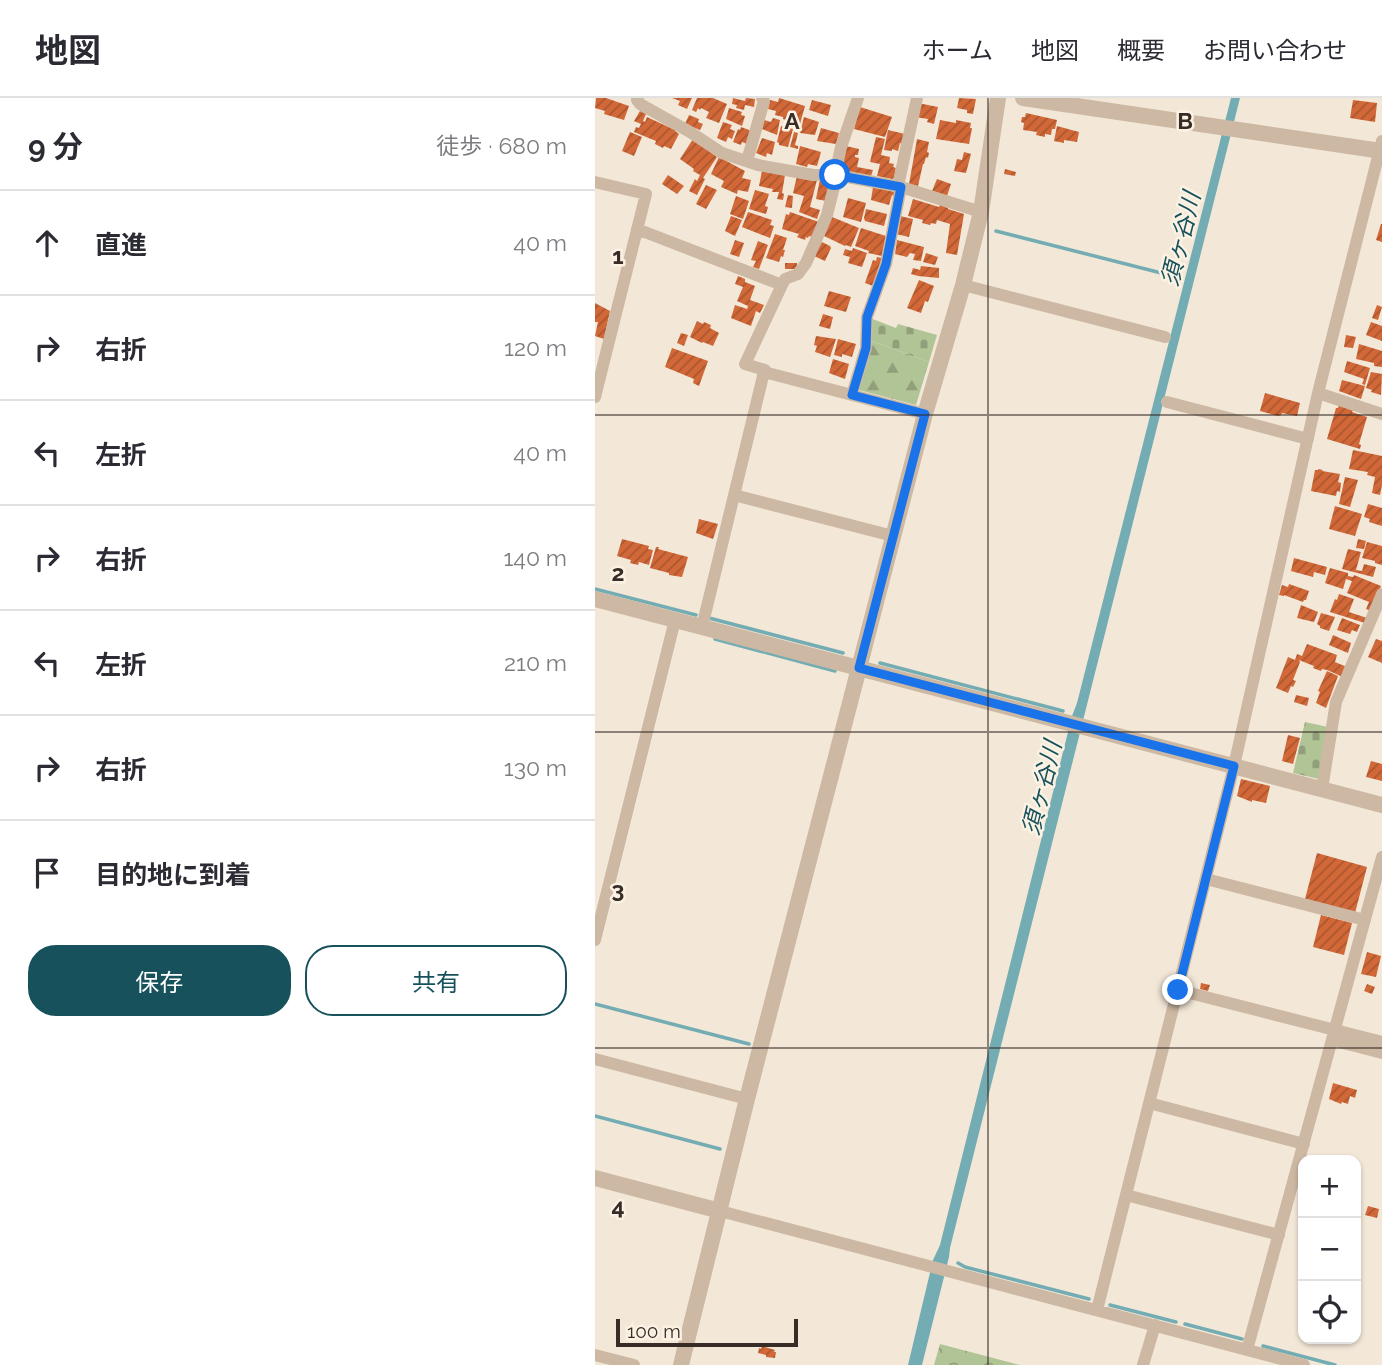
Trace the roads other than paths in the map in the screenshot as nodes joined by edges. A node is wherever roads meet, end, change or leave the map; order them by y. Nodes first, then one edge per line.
1 (638, 98) edge
2 (762, 98) edge
3 (858, 98) edge
4 (917, 98) edge
5 (998, 98) edge
6 (1023, 98) edge
7 (1382, 147) edge
8 (747, 161) junction
9 (836, 175) junction
10 (595, 182) edge
11 (900, 186) junction
12 (981, 212) junction
13 (637, 229) junction
14 (782, 285) junction
15 (963, 285) junction
16 (1165, 337) dead end
17 (764, 372) junction
18 (1318, 393) junction
19 (852, 395) junction
20 (595, 397) edge
21 (1167, 402) dead end
22 (925, 414) junction
23 (1382, 414) edge
24 (1308, 439) junction
25 (734, 495) junction
26 (893, 536) junction
27 (1382, 594) edge
28 (595, 599) edge
29 (675, 620) junction
30 (702, 626) junction
31 (859, 668) junction
32 (1234, 766) junction
33 (1322, 789) junction
34 (1382, 805) edge
35 (1382, 857) edge
36 (1206, 878) junction
37 (1376, 901) edge
38 (1365, 920) junction
39 (595, 940) edge
40 (1178, 990) junction
41 (1333, 1034) junction
42 (1382, 1042) edge
43 (1382, 1053) edge
44 (595, 1059) edge
45 (747, 1098) junction
46 (1149, 1103) junction
47 (1304, 1144) junction
48 (595, 1178) edge
49 (1126, 1195) junction
50 (720, 1211) junction
51 (1279, 1235) junction
52 (1097, 1310) junction
53 (1155, 1325) junction
54 (1247, 1350) junction
55 (595, 1355) edge
56 (634, 1365) edge
57 (681, 1365) edge
58 (1143, 1365) edge
59 (1304, 1365) edge

1 - 8 street
2 - 8 street
3 - 9 street
4 - 11 street
5 - 12 street
6 - 7 street
7 - 18 street
8 - 9 street
9 - 11 street
9 - 14 street
10 - 13 street
11 - 12 street
11 - 19 street
12 - 15 street
13 - 14 street
13 - 20 street
14 - 17 street
15 - 16 street
15 - 22 street
17 - 19 street
17 - 25 street
18 - 23 street
18 - 24 street
19 - 22 street
21 - 24 street
22 - 26 street
24 - 32 street
25 - 26 street
25 - 30 street
26 - 31 street
27 - 33 street
28 - 29 street
29 - 30 street
29 - 39 street
30 - 31 street
31 - 32 street
31 - 45 street
32 - 33 street
32 - 36 street
33 - 34 street
35 - 37 street
36 - 38 street
36 - 40 street
37 - 38 street
38 - 41 street
40 - 41 street
40 - 46 street
41 - 42 street
41 - 43 street
41 - 47 street
44 - 45 street
45 - 50 street
46 - 47 street
46 - 49 street
47 - 51 street
48 - 50 street
49 - 51 street
49 - 52 street
50 - 52 street
50 - 57 street
51 - 54 street
52 - 53 street
53 - 54 street
53 - 58 street
54 - 59 street
55 - 56 street

